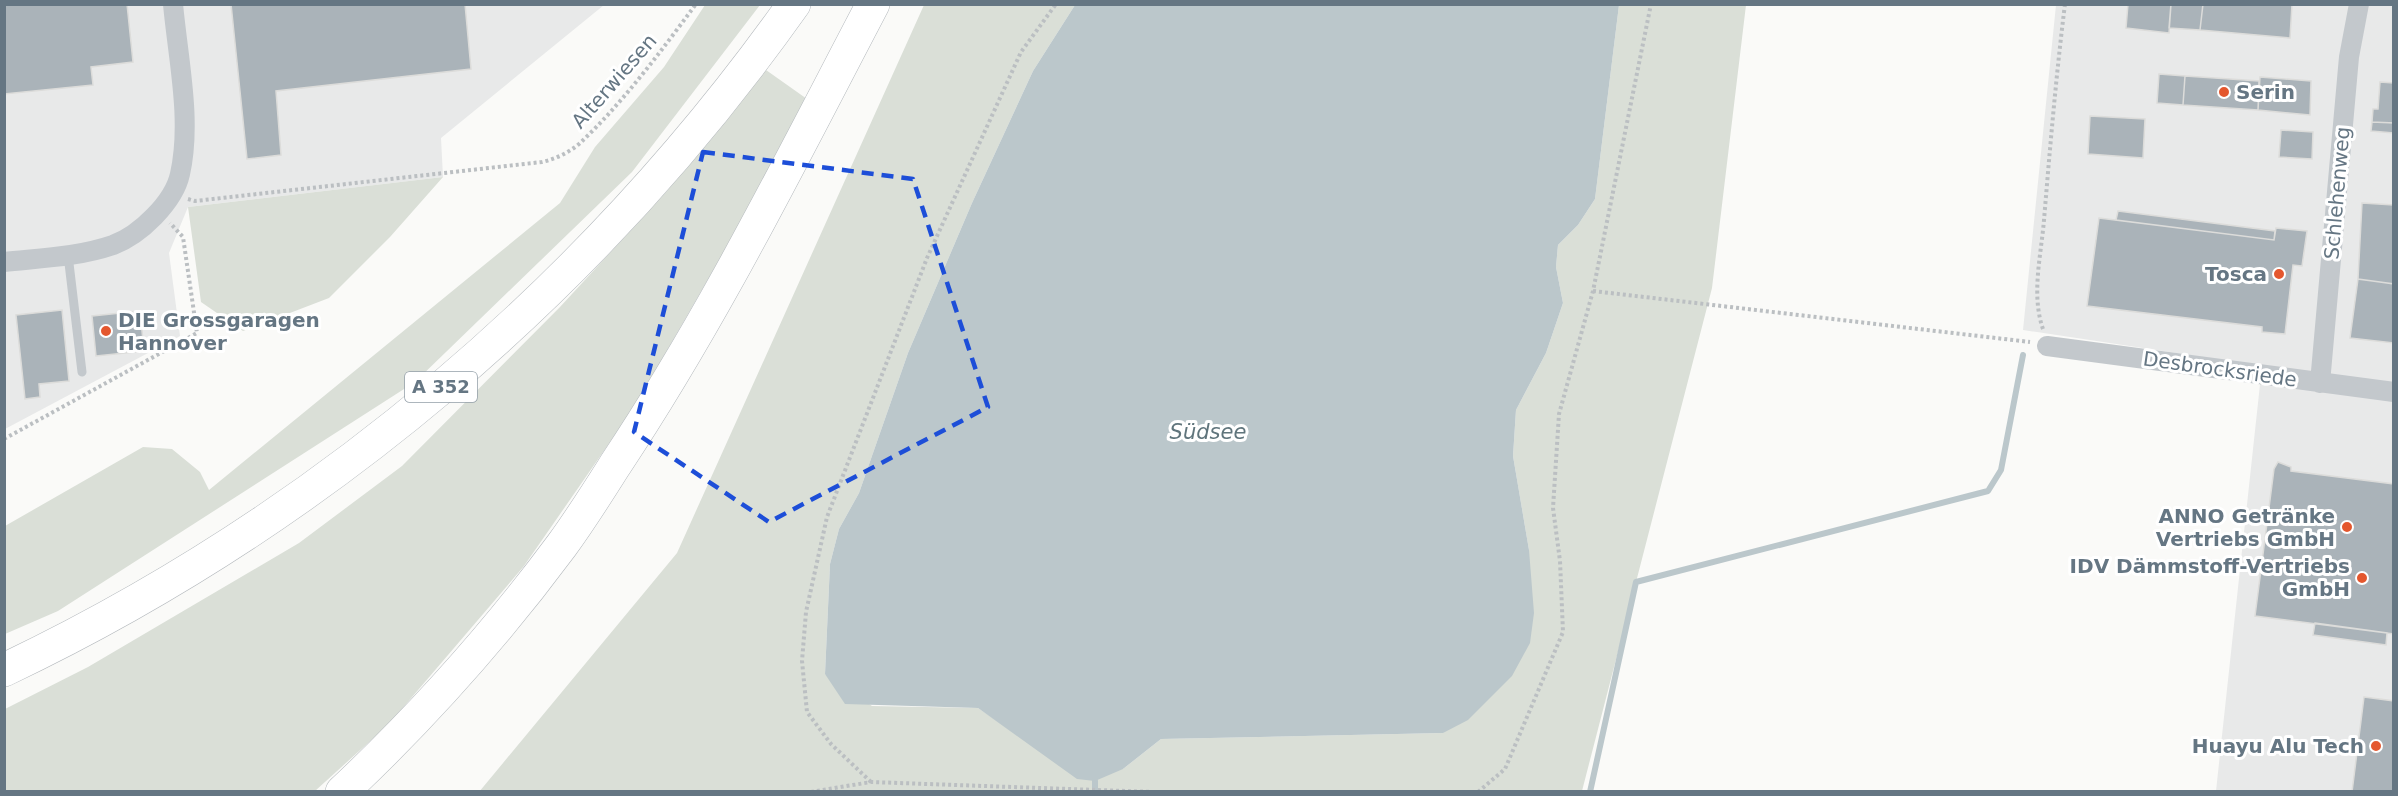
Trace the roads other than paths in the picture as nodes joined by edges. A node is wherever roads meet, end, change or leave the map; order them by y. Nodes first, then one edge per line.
1 (173, 4) edge
2 (794, 4) edge
3 (873, 4) edge
4 (2359, 4) edge
5 (68, 255) junction
6 (4, 262) edge
7 (2047, 346) road end
8 (82, 372) dead end
9 (2320, 382) junction
10 (2394, 392) edge
11 (4, 670) edge
12 (342, 792) edge

1 - 5 street
2 - 11 highway, A 352
3 - 12 highway
4 - 9 street, Schlehenweg
5 - 6 street
5 - 8 lane
7 - 9 street, Desbrocksriede
9 - 10 street, Desbrocksriede

